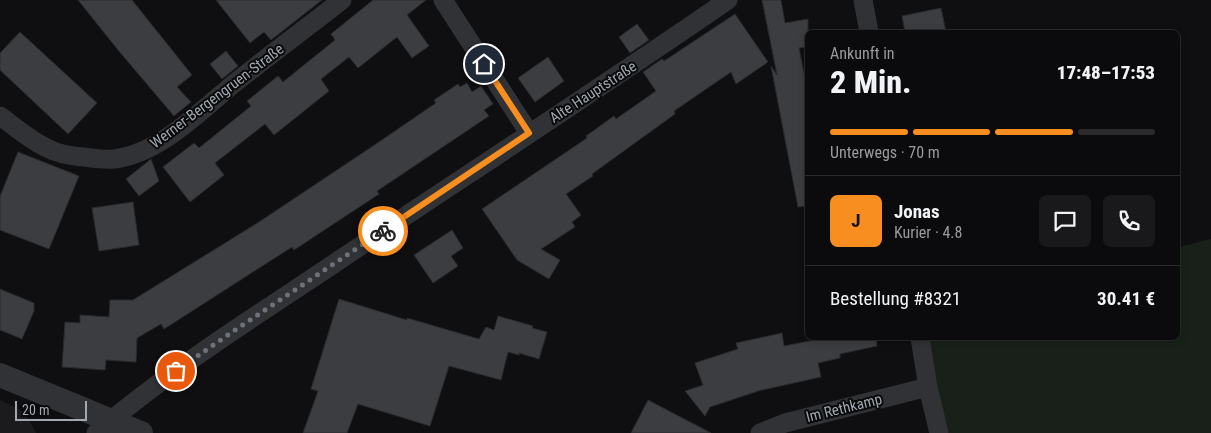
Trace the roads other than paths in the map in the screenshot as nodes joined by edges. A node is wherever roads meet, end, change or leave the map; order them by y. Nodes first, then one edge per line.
1 (342, 0) edge
2 (443, 0) edge
3 (728, 0) edge
4 (863, 0) edge
5 (869, 30) edge
6 (0, 116) edge
7 (529, 133) junction
8 (920, 340) edge
9 (0, 375) edge
10 (928, 387) junction
11 (103, 427) edge
12 (140, 433) edge
13 (760, 433) edge
14 (939, 433) edge

1 - 6 street, Werner-Bergengruen-Straße
2 - 7 street
3 - 7 street, Alte Hauptstraße
4 - 5 street
7 - 11 street, Alte Hauptstraße
8 - 10 street
9 - 11 street
10 - 13 street, Im Rethkamp
10 - 14 street
11 - 12 street

